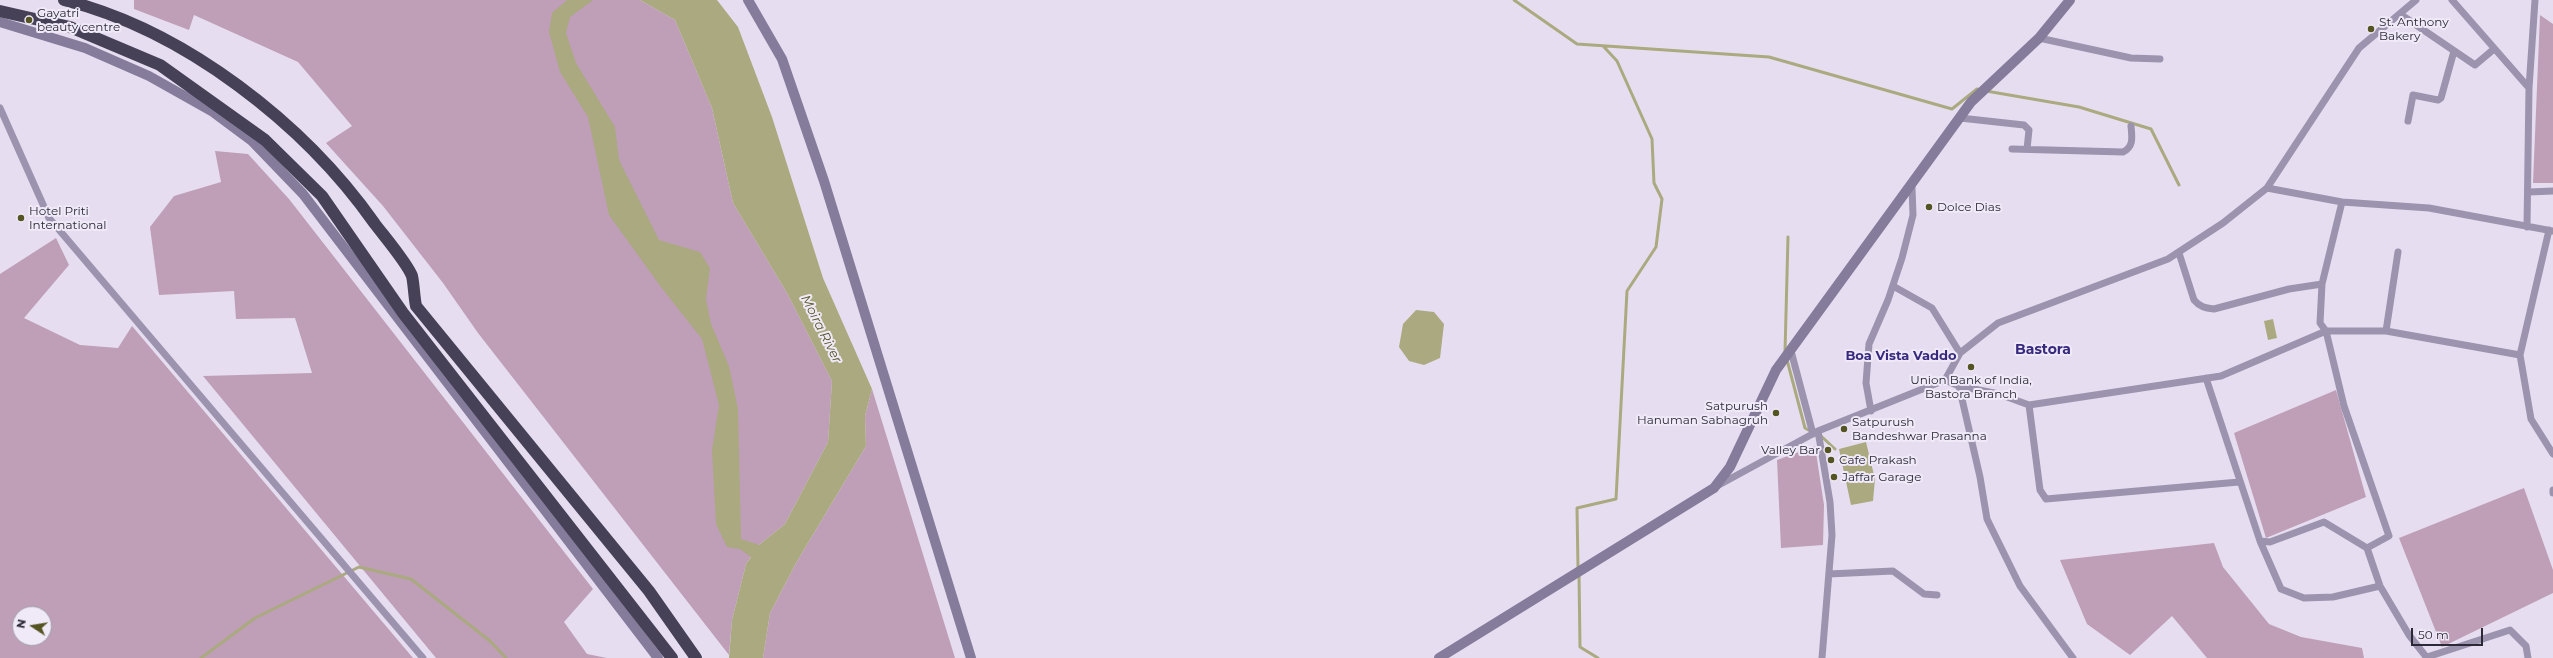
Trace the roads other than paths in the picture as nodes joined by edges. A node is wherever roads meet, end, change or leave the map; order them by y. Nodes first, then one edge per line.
1 (64, 0) edge
2 (748, 0) edge
3 (2070, 0) edge
4 (2416, 0) edge
5 (2452, 0) edge
6 (2535, 0) edge
7 (0, 11) edge
8 (2400, 14) junction
9 (0, 22) edge
10 (2039, 38) junction
11 (2494, 49) junction
12 (2454, 51) junction
13 (2160, 58) dead end
14 (2530, 88) junction
15 (1, 112) edge
16 (1960, 118) junction
17 (2408, 121) dead end
18 (2131, 126) dead end
19 (2012, 149) dead end
20 (2027, 149) junction
21 (1912, 187) junction
22 (2267, 188) junction
23 (2553, 191) edge
24 (2529, 192) junction
25 (2342, 202) junction
26 (2527, 226) junction
27 (2551, 230) edge
28 (2398, 252) dead end
29 (2179, 253) junction
30 (2322, 284) junction
31 (1893, 286) junction
32 (2386, 331) junction
33 (2326, 332) junction
34 (1960, 353) junction
35 (1788, 355) junction
36 (2520, 355) junction
37 (2206, 378) junction
38 (1945, 380) junction
39 (1959, 386) junction
40 (2029, 405) junction
41 (1871, 411) junction
42 (1817, 434) junction
43 (2553, 454) edge
44 (2239, 482) junction
45 (1714, 488) junction
46 (2260, 541) junction
47 (2367, 548) junction
48 (1829, 574) junction
49 (2380, 586) junction
50 (1937, 595) dead end
51 (423, 658) edge
52 (658, 658) edge
53 (672, 658) edge
54 (696, 658) edge
55 (971, 658) edge
56 (1439, 658) edge
57 (1822, 658) edge
58 (2073, 658) edge
59 (2427, 658) edge
60 (2528, 658) edge

1 - 54 highway
2 - 55 street
3 - 10 street
4 - 8 street
5 - 11 street
6 - 14 street
7 - 53 highway
8 - 12 street
8 - 22 street
9 - 52 street
10 - 13 street
10 - 16 street
11 - 12 street
11 - 14 street
12 - 17 street
14 - 24 street
15 - 51 street
16 - 20 street
16 - 21 street
18 - 20 street
19 - 20 street
21 - 31 street
21 - 35 street
22 - 25 street
22 - 29 street
23 - 24 street
24 - 26 street
25 - 26 street
25 - 30 street
26 - 27 street
27 - 36 street
28 - 32 street
29 - 30 street
29 - 34 street
30 - 33 street
31 - 34 street
31 - 41 street
32 - 33 street
32 - 36 street
33 - 37 street
33 - 47 street
34 - 38 street
35 - 42 street
35 - 45 street
36 - 43 street
37 - 40 street
37 - 44 street
38 - 39 street
38 - 41 street
39 - 40 street
39 - 58 street
40 - 44 street
41 - 42 street
42 - 45 street
42 - 48 street
44 - 46 street
45 - 56 street
46 - 47 street
46 - 49 street
47 - 49 street
48 - 50 street
48 - 57 street
49 - 59 street
59 - 60 street

